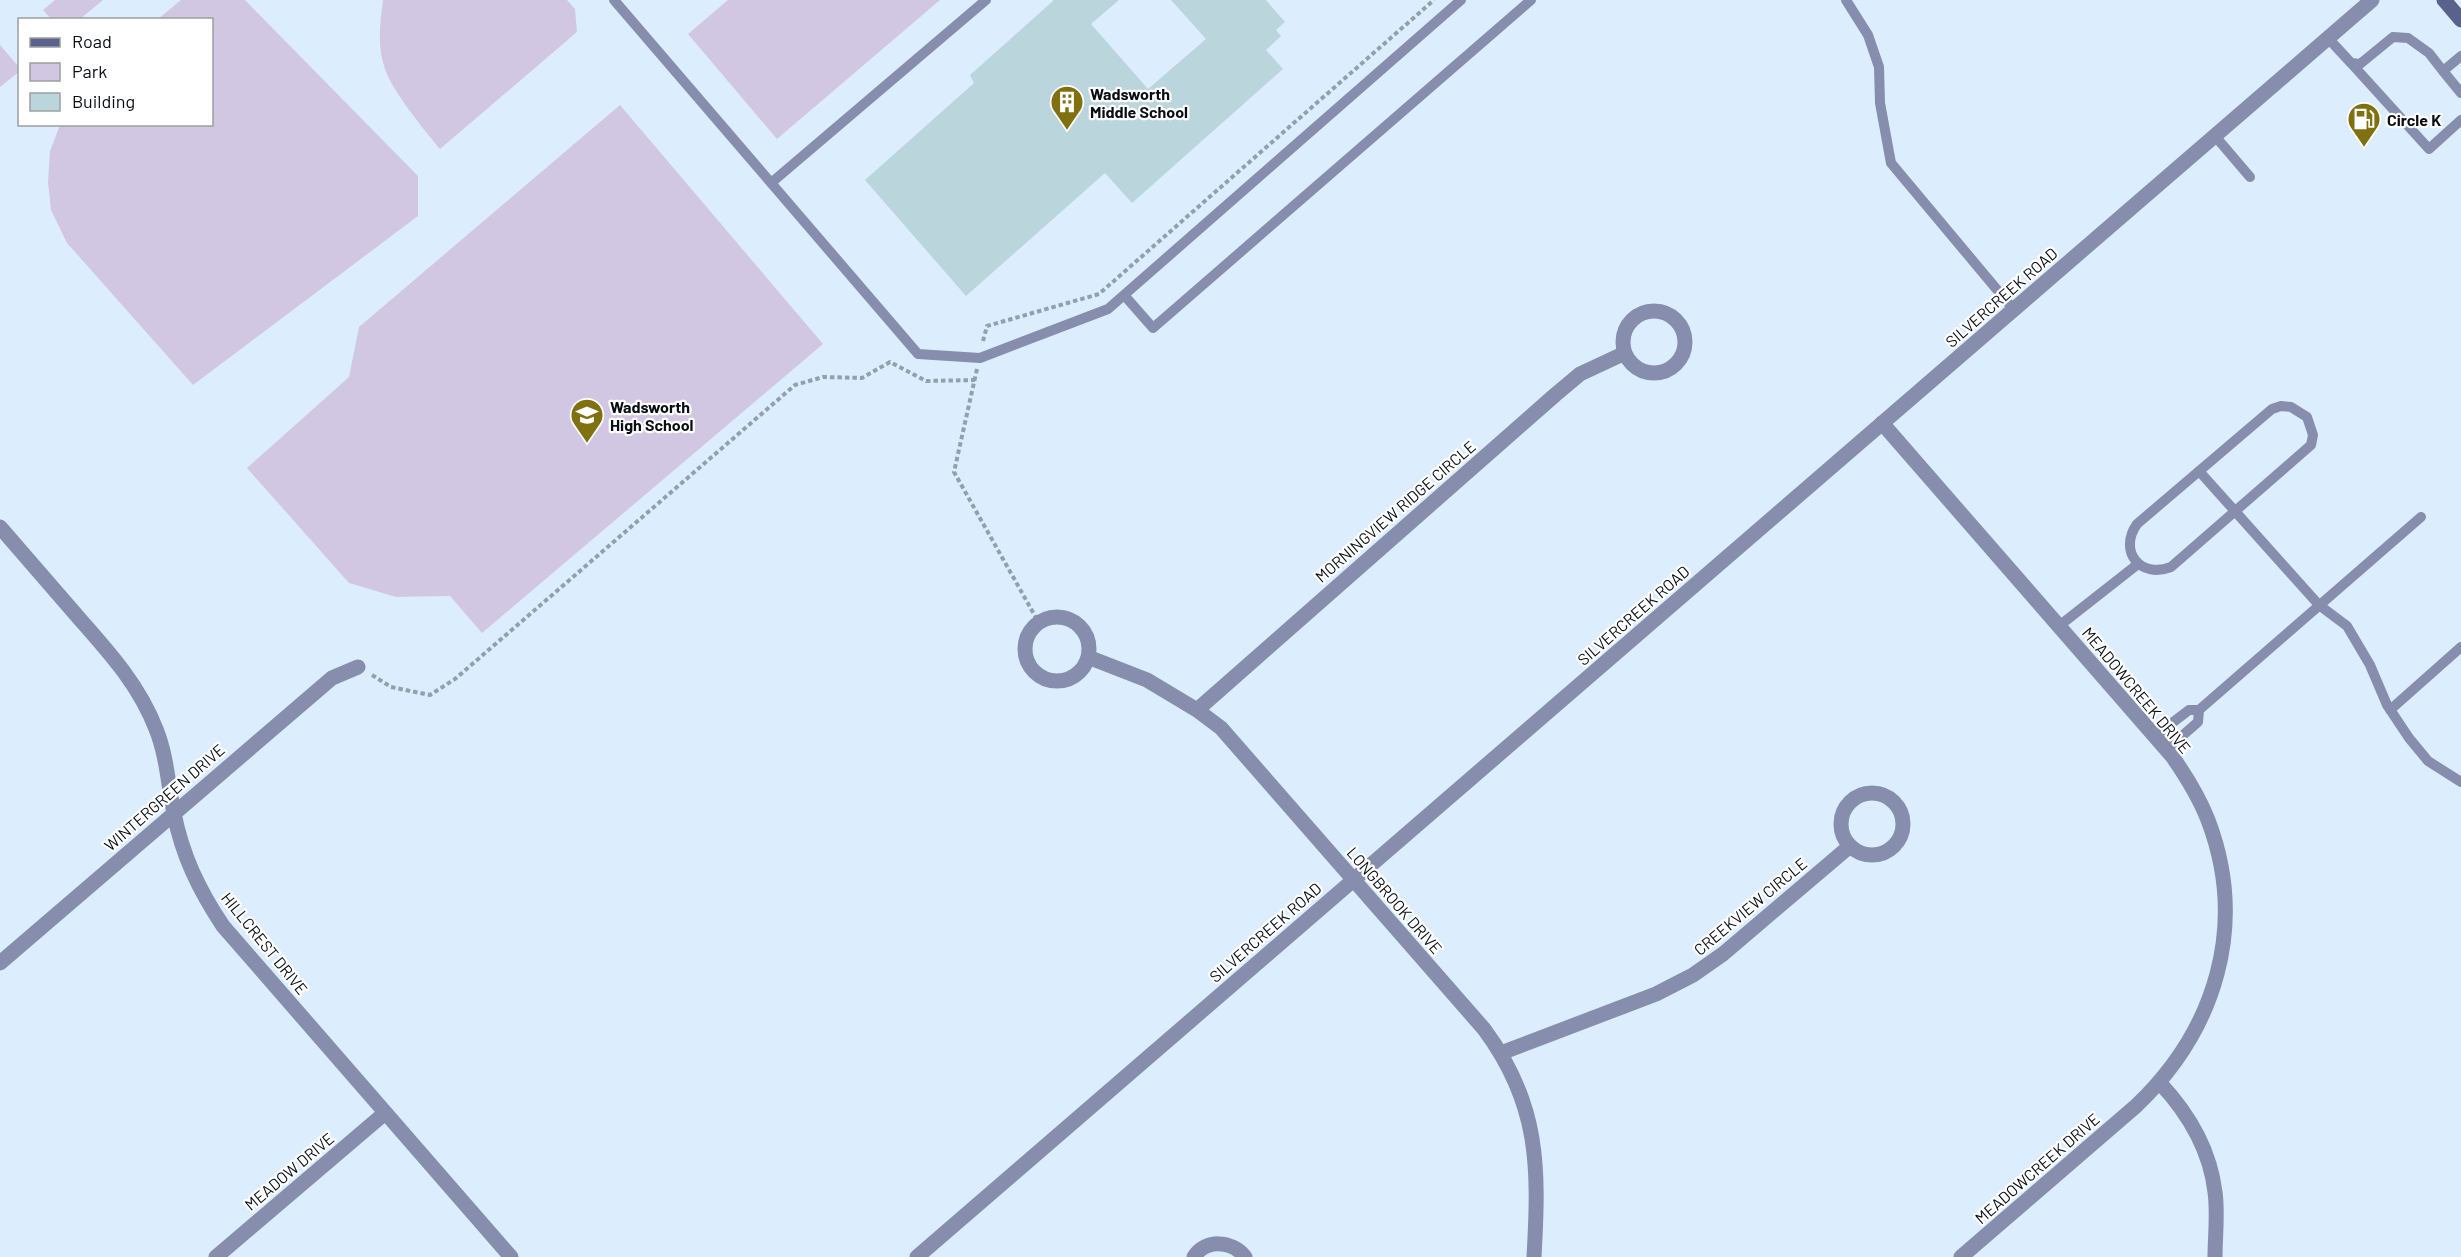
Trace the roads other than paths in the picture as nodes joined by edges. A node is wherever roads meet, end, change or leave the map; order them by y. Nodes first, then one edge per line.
1 (614, 0) edge
2 (986, 0) edge
3 (1461, 0) edge
4 (1531, 0) edge
5 (1846, 0) edge
6 (2372, 0) edge
7 (2444, 0) edge
8 (2461, 20) edge
9 (2328, 38) junction
10 (2461, 56) edge
11 (2351, 63) junction
12 (2443, 71) junction
13 (2461, 93) edge
14 (2461, 120) edge
15 (2215, 136) junction
16 (2250, 177) dead end
17 (771, 183) junction
18 (1124, 295) junction
19 (2014, 310) junction
20 (1625, 353) junction
21 (1882, 423) junction
22 (2199, 471) junction
23 (2236, 511) junction
24 (2421, 517) dead end
25 (0, 527) edge
26 (2138, 564) junction
27 (2319, 605) junction
28 (2059, 626) junction
29 (2461, 647) edge
30 (1088, 657) junction
31 (358, 668) road end
32 (1197, 710) junction
33 (2199, 710) junction
34 (2390, 710) junction
35 (2155, 736) junction
36 (2167, 749) junction
37 (2461, 782) edge
38 (174, 812) junction
39 (1850, 846) junction
40 (1353, 880) junction
41 (1, 960) edge
42 (1501, 1053) junction
43 (2160, 1083) junction
44 (385, 1113) junction
45 (216, 1257) edge
46 (511, 1257) edge
47 (917, 1257) edge
48 (1194, 1257) edge
49 (1245, 1257) edge
50 (1534, 1257) edge
51 (1961, 1257) edge
52 (2215, 1257) edge

1 - 17 lane
2 - 17 lane
3 - 18 lane
4 - 18 lane
5 - 19 lane
6 - 9 street, SILVERCREEK ROAD
7 - 8 main road
9 - 11 lane
9 - 15 street, SILVERCREEK ROAD
10 - 12 lane
11 - 12 lane
11 - 14 lane
12 - 13 lane
15 - 16 lane
15 - 19 street, SILVERCREEK ROAD
17 - 18 lane
19 - 21 street, SILVERCREEK ROAD
20 - 20 street
20 - 32 street, MORNINGVIEW RIDGE CIRCLE
21 - 28 street, MEADOWCREEK DRIVE
21 - 40 street, SILVERCREEK ROAD
22 - 23 lane
22 - 23 lane
22 - 26 lane
23 - 26 lane
23 - 27 lane
24 - 27 lane
25 - 38 street, HILLCREST DRIVE
26 - 28 lane
27 - 33 lane
27 - 34 lane
28 - 35 street, MEADOWCREEK DRIVE
29 - 34 lane
30 - 30 street
30 - 32 street, LONGBROOK DRIVE
31 - 38 street, WINTERGREEN DRIVE
32 - 40 street, LONGBROOK DRIVE
33 - 35 lane
33 - 36 lane
34 - 37 lane
35 - 36 street, MEADOWCREEK DRIVE
36 - 43 street, MEADOWCREEK DRIVE
38 - 41 street, WINTERGREEN DRIVE
38 - 44 street, HILLCREST DRIVE
39 - 39 street
39 - 42 street, CREEKVIEW CIRCLE
40 - 42 street, LONGBROOK DRIVE
40 - 47 street, SILVERCREEK ROAD
42 - 50 street, LONGBROOK DRIVE
43 - 51 street, MEADOWCREEK DRIVE
43 - 52 street
44 - 45 street, MEADOW DRIVE
44 - 46 street, HILLCREST DRIVE
48 - 49 street

